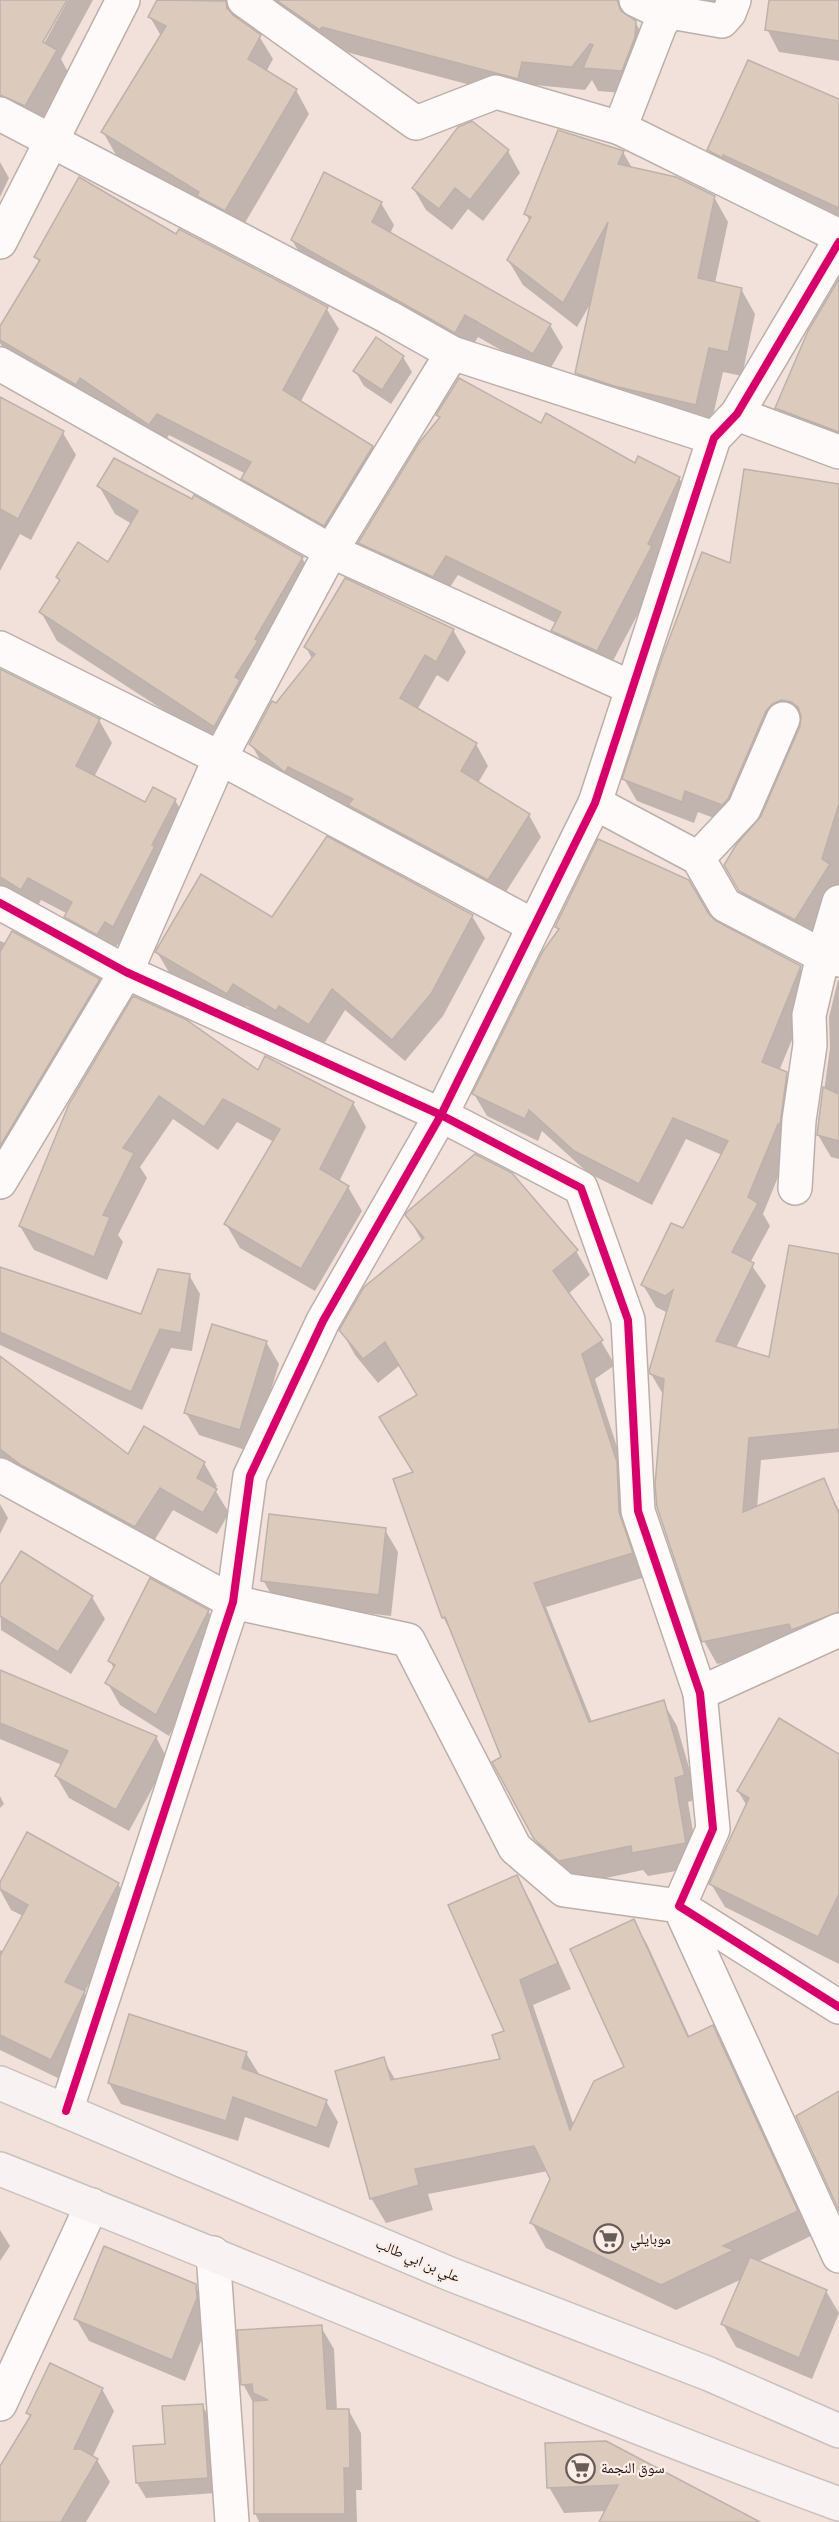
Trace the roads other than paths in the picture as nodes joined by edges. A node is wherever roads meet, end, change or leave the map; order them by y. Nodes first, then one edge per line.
1 (123, 0) edge
2 (244, 0) edge
3 (636, 0) edge
4 (734, 0) edge
5 (667, 15) junction
6 (0, 114) edge
7 (620, 128) junction
8 (52, 141) junction
9 (839, 236) edge
10 (0, 242) edge
11 (839, 242) edge
12 (452, 353) junction
13 (0, 364) edge
14 (737, 414) junction
15 (714, 438) junction
16 (839, 452) edge
17 (331, 551) junction
18 (0, 648) edge
19 (632, 688) junction
20 (783, 719) dead end
21 (220, 758) junction
22 (595, 803) junction
23 (698, 858) junction
24 (839, 902) edge
25 (0, 903) edge
26 (534, 927) junction
27 (831, 958) edge
28 (126, 972) junction
29 (441, 1115) junction
30 (0, 1182) edge
31 (795, 1188) dead end
32 (0, 1475) edge
33 (233, 1602) junction
34 (839, 1630) edge
35 (700, 1692) junction
36 (679, 1906) junction
37 (839, 2007) edge
38 (0, 2083) edge
39 (66, 2111) junction
40 (0, 2169) edge
41 (92, 2205) junction
42 (213, 2253) junction
43 (839, 2256) edge
44 (0, 2404) edge
45 (839, 2431) edge
46 (839, 2505) edge
47 (232, 2522) edge

1 - 8 street
2 - 7 street
3 - 5 street
4 - 5 street
5 - 7 street
6 - 8 street
7 - 9 street
8 - 10 street
8 - 12 street
11 - 14 street
12 - 15 street
12 - 17 street
13 - 17 street
14 - 15 street
14 - 16 street
15 - 19 street
17 - 19 street
17 - 21 street
18 - 21 street
19 - 22 street
20 - 23 street
21 - 26 street
21 - 28 street
22 - 23 street
22 - 26 street
23 - 27 street
24 - 27 street
25 - 28 street
26 - 29 street
27 - 31 street
28 - 29 street
28 - 30 street
29 - 33 street
29 - 35 street
32 - 33 street
33 - 36 street
33 - 39 street
34 - 35 street
35 - 36 street
36 - 37 street
36 - 43 street
38 - 39 main road, علي بن ابي طالب
39 - 45 main road, علي بن ابي طالب
40 - 41 main road
41 - 42 main road
41 - 44 street
42 - 46 main road
42 - 47 street

